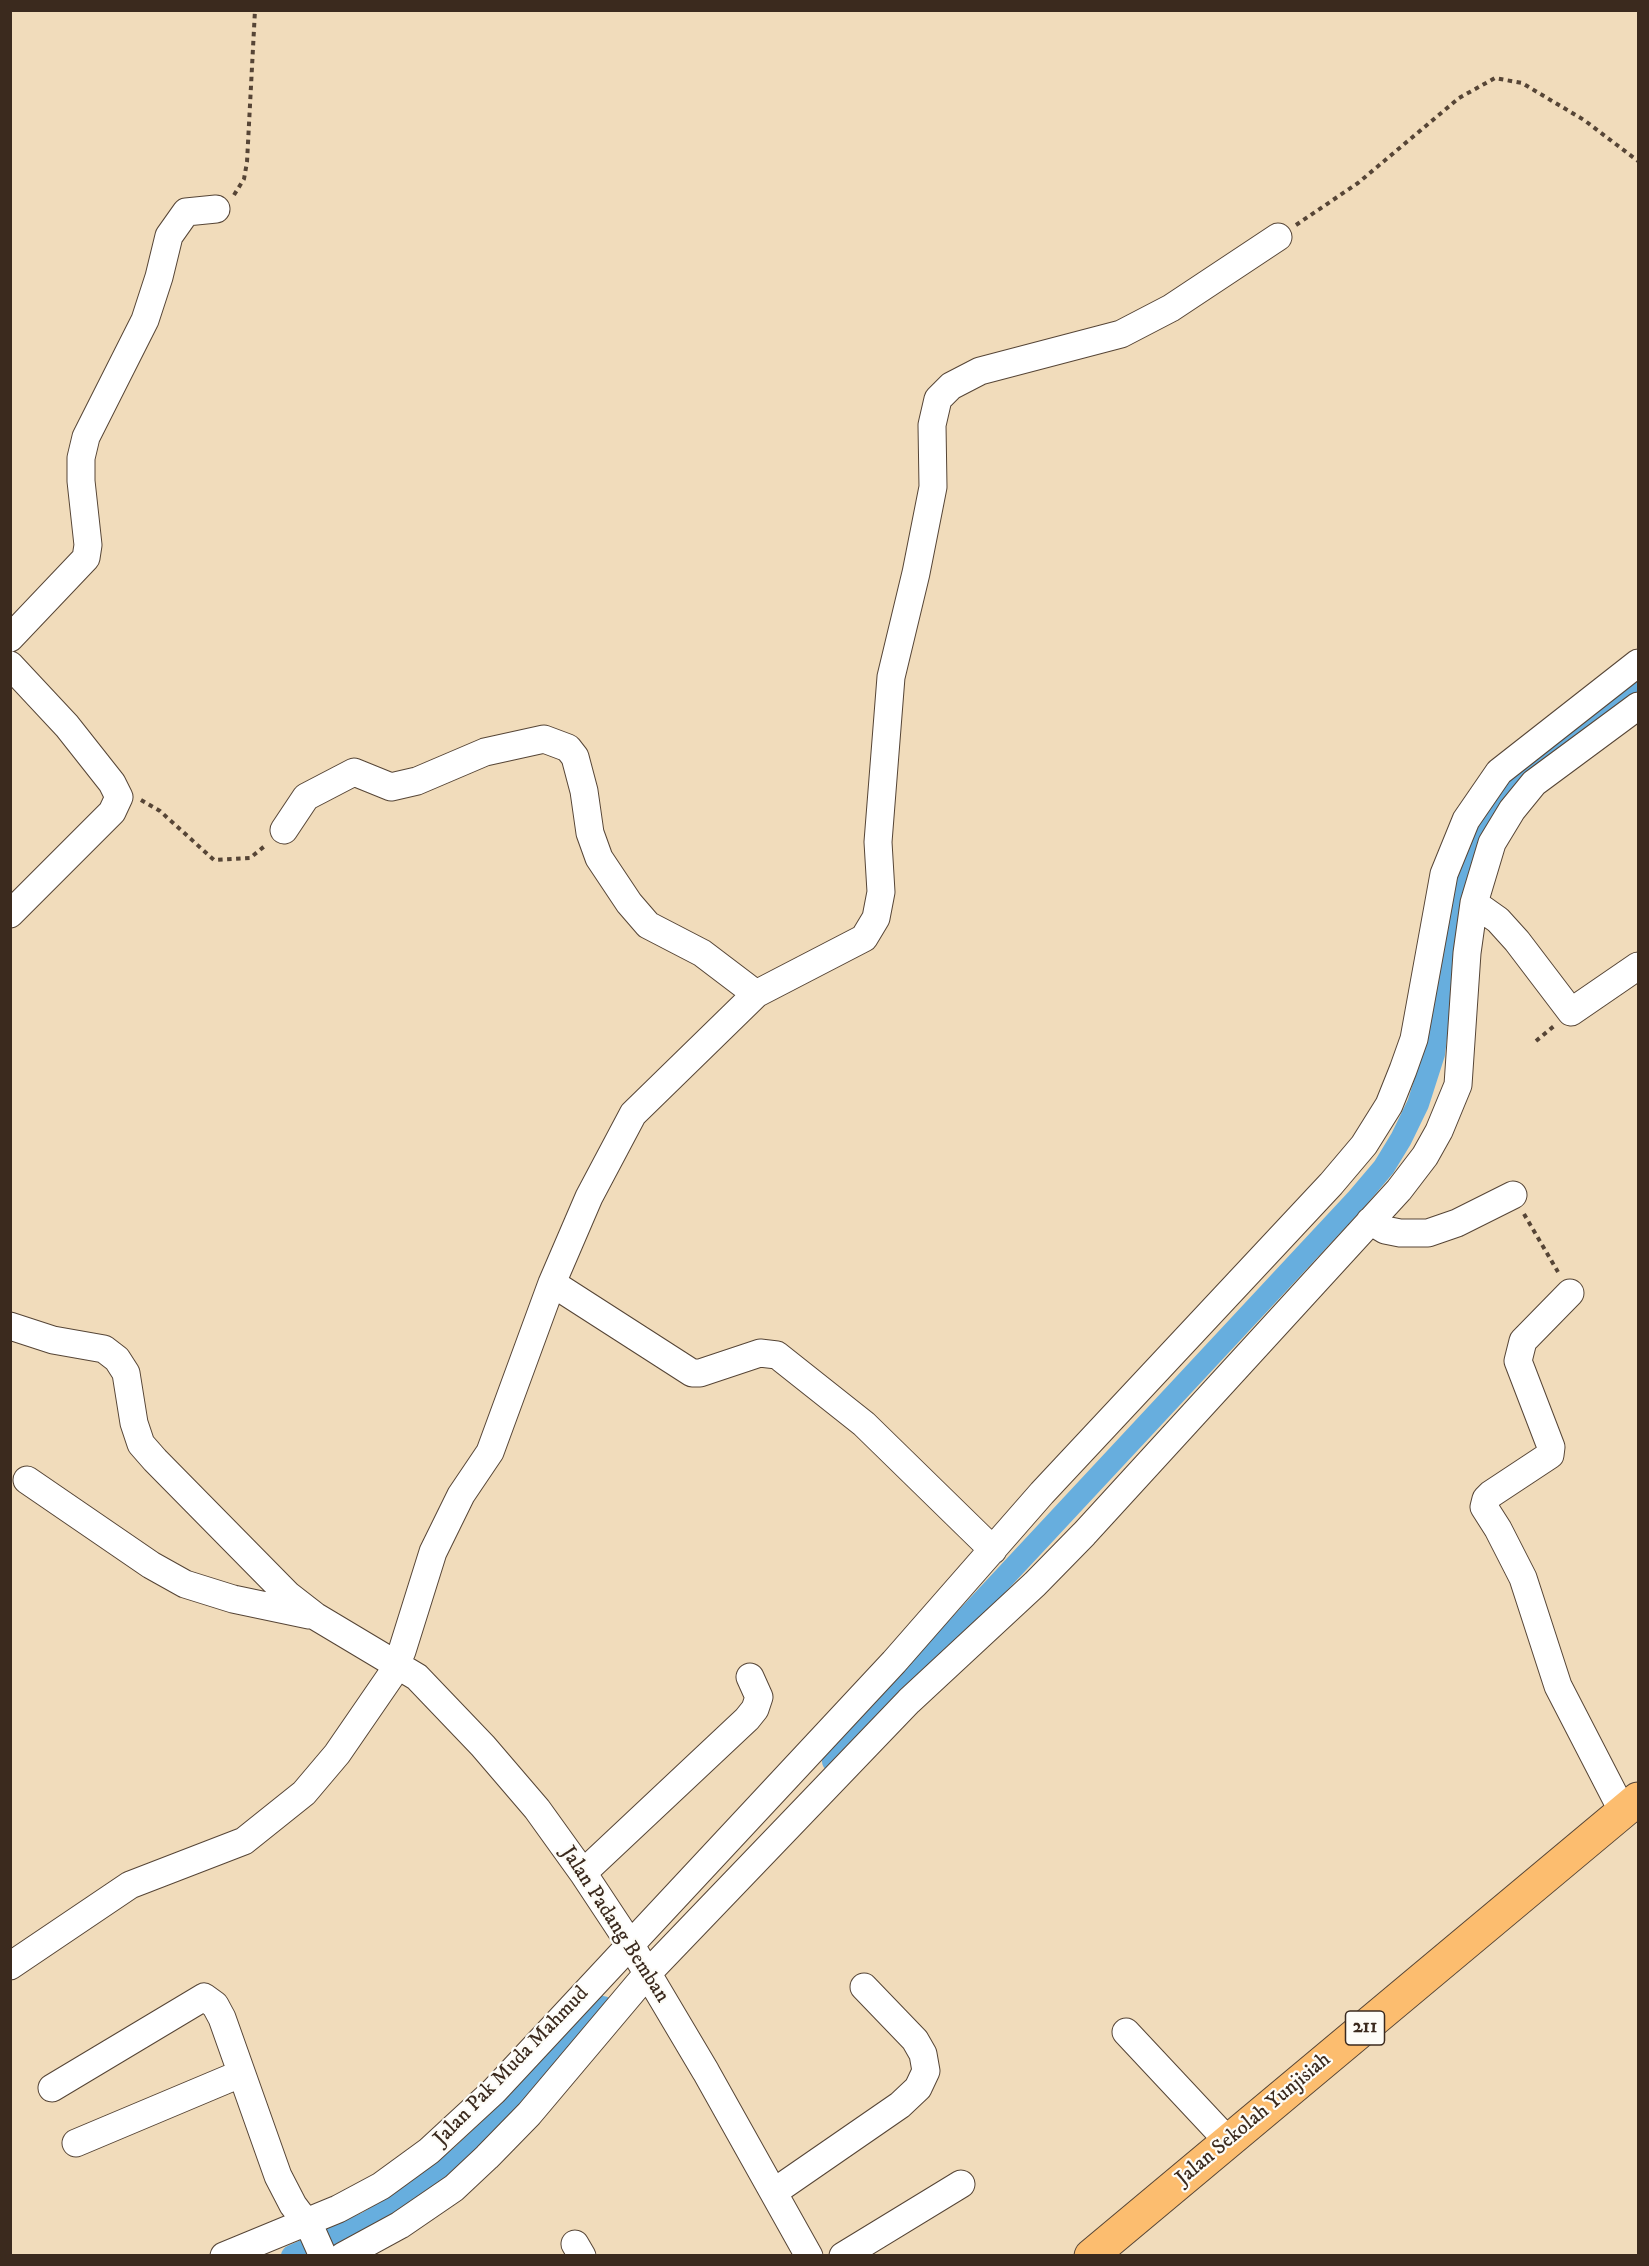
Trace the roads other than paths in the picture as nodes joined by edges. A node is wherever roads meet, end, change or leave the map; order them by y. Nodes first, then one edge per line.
1 (222, 205) road end
2 (1278, 237) road end
3 (10, 638) edge
4 (1638, 663) edge
5 (10, 665) edge
6 (1638, 705) edge
7 (1561, 742) junction
8 (284, 830) road end
9 (1474, 903) junction
10 (10, 914) edge
11 (1638, 966) edge
12 (756, 993) junction
13 (1513, 1195) road end
14 (1370, 1221) junction
15 (552, 1283) junction
16 (1570, 1293) road end
17 (10, 1326) edge
18 (27, 1480) dead end
19 (993, 1550) junction
20 (315, 1616) junction
21 (391, 1662) junction
22 (750, 1677) dead end
23 (1631, 1806) edge
24 (584, 1873) junction
25 (638, 1959) junction
26 (10, 1966) edge
27 (864, 1987) dead end
28 (1126, 2032) dead end
29 (240, 2074) junction
30 (52, 2088) dead end
31 (1227, 2141) junction
32 (76, 2143) dead end
33 (961, 2184) dead end
34 (774, 2192) junction
35 (308, 2226) junction
36 (330, 2255) edge
37 (224, 2256) edge
38 (809, 2256) edge
39 (843, 2256) edge
40 (1091, 2256) edge

1 - 3 street
2 - 12 street
4 - 7 street
5 - 10 street
6 - 7 street
7 - 9 street
7 - 19 street
8 - 12 street
9 - 11 street
9 - 14 street
12 - 15 street
13 - 14 street
14 - 25 street
15 - 19 street
15 - 21 street
16 - 23 street
17 - 20 street
18 - 20 street
19 - 25 street
20 - 21 street, Jalan Padang Bemban
21 - 24 street, Jalan Padang Bemban
21 - 26 street
22 - 24 street
23 - 31 main road, Jalan Sekolah Yunjisiah / 211
24 - 25 street, Jalan Padang Bemban
25 - 34 street, Jalan Padang Bemban
25 - 35 street, Jalan Pak Muda Mahmud
25 - 36 street
27 - 34 street
28 - 31 street
29 - 30 street
29 - 32 street
29 - 35 street
31 - 40 main road, Jalan Sekolah Yunjisiah / 211
33 - 39 street
34 - 38 street, Jalan Padang Bemban
35 - 36 street
35 - 37 street, Jalan Pak Muda Mahmud

